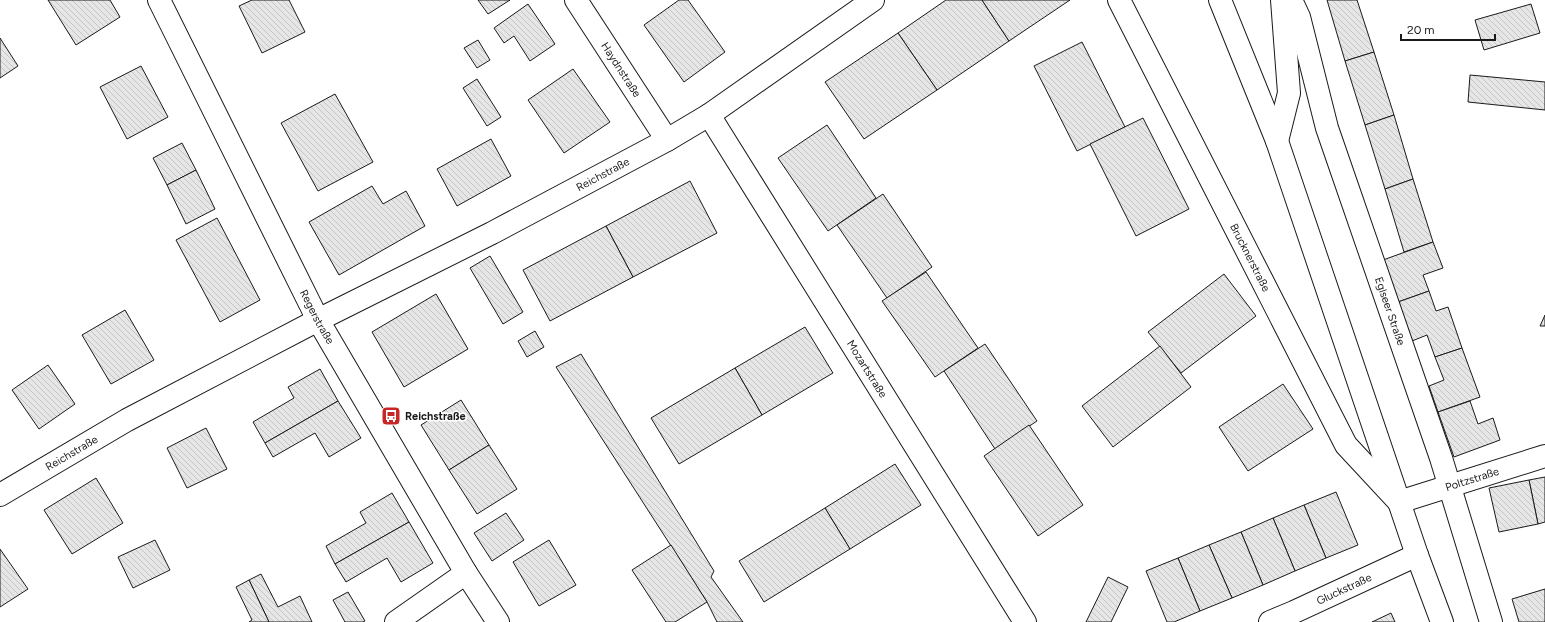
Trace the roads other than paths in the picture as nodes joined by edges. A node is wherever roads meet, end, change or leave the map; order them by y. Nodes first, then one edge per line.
1 (159, 0) edge
2 (576, 0) edge
3 (873, 0) edge
4 (1119, 0) edge
5 (1220, 0) edge
6 (1282, 0) edge
7 (1290, 0) edge
8 (709, 115) junction
9 (667, 140) junction
10 (1277, 141) junction
11 (318, 320) junction
12 (1545, 456) edge
13 (1450, 486) junction
14 (0, 495) edge
15 (1399, 502) junction
16 (1417, 555) junction
17 (466, 573) junction
18 (396, 622) edge
19 (498, 622) edge
20 (1026, 622) edge
21 (1270, 622) edge
22 (1442, 622) edge
23 (1491, 622) edge

1 - 11 street, Regerstraße
2 - 9 street, Haydnstraße
3 - 8 street, Reichstraße
4 - 15 street, Brucknerstraße
5 - 10 street
6 - 10 street
7 - 13 street, Eglseer Straße
8 - 9 street, Reichstraße
8 - 20 street, Mozartstraße
9 - 11 street, Reichstraße
10 - 15 street
11 - 14 street, Reichstraße
11 - 17 street, Regerstraße
12 - 13 street, Poltzstraße
13 - 15 street, Poltzstraße
13 - 23 street, Eglseer Straße
15 - 16 street
16 - 21 street, Gluckstraße
16 - 22 street
17 - 18 street
17 - 19 street, Regerstraße

